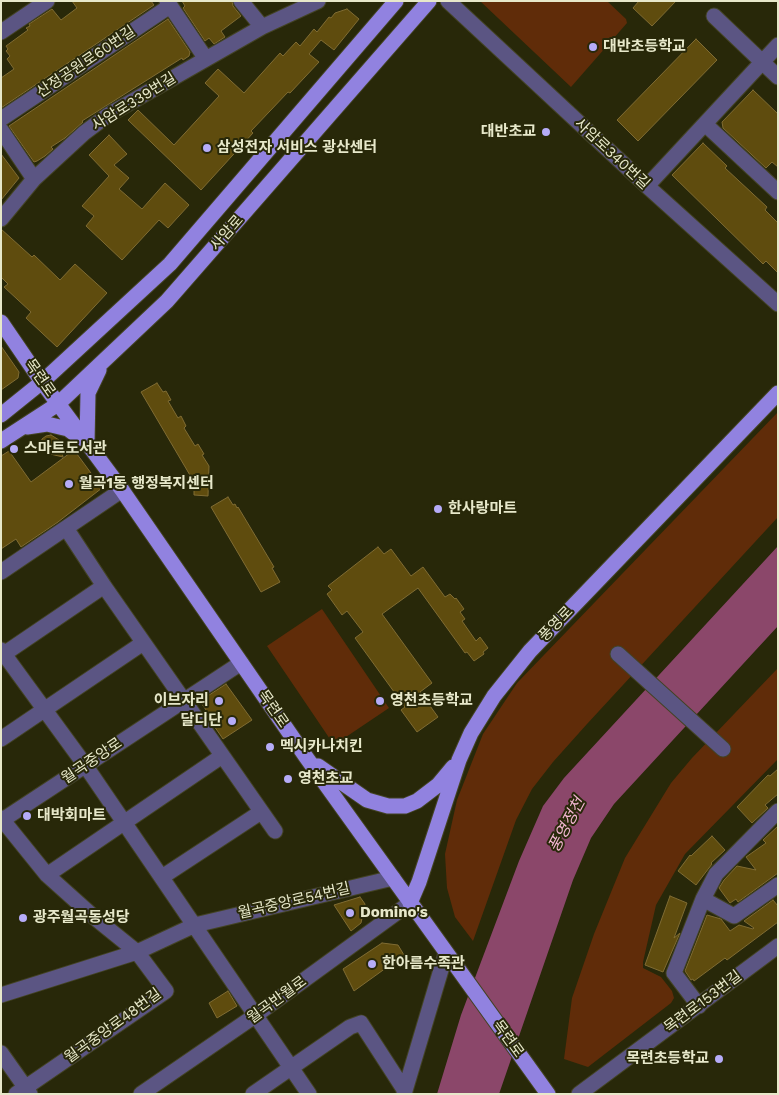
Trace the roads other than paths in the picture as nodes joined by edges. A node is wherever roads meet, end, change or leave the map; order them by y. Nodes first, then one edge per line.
1 (47, 1) edge
2 (241, 1) edge
3 (318, 1) edge
4 (396, 1) edge
5 (429, 1) edge
6 (448, 1) edge
7 (169, 4) edge
8 (714, 16) dead end
9 (262, 27) junction
10 (1, 32) edge
11 (778, 45) edge
12 (206, 59) junction
13 (762, 62) junction
14 (778, 77) edge
15 (1, 119) edge
16 (705, 124) junction
17 (1, 130) edge
18 (34, 179) junction
19 (647, 186) junction
20 (778, 192) edge
21 (1, 219) edge
22 (778, 304) edge
23 (1, 322) edge
24 (105, 359) junction
25 (42, 382) junction
26 (778, 394) edge
27 (58, 404) junction
28 (1, 414) edge
29 (20, 429) junction
30 (1, 441) edge
31 (87, 443) junction
32 (122, 490) junction
33 (66, 528) junction
34 (1, 572) edge
35 (104, 586) junction
36 (143, 643) junction
37 (2, 654) edge
38 (618, 654) dead end
39 (241, 663) junction
40 (184, 700) junction
41 (44, 709) junction
42 (1, 739) edge
43 (723, 750) dead end
44 (222, 756) junction
45 (306, 757) junction
46 (459, 760) junction
47 (85, 765) junction
48 (778, 811) edge
49 (261, 812) junction
50 (2, 820) edge
51 (124, 822) junction
52 (275, 831) dead end
53 (47, 874) junction
54 (162, 877) junction
55 (393, 878) junction
56 (778, 885) edge
57 (703, 899) junction
58 (410, 903) junction
59 (195, 925) junction
60 (778, 946) edge
61 (137, 952) junction
62 (450, 959) junction
63 (1, 995) edge
64 (699, 1006) junction
65 (256, 1015) junction
66 (1, 1053) edge
67 (292, 1068) junction
68 (546, 1090) edge
69 (24, 1092) edge
70 (404, 1092) edge
71 (141, 1094) edge
72 (253, 1094) edge
73 (309, 1094) edge
74 (579, 1094) edge

1 - 10 street
2 - 9 street
3 - 9 street, 사암로339번길
4 - 25 main road, 사암로
5 - 24 main road, 사암로
6 - 19 street, 사암로340번길
7 - 12 street
7 - 15 street, 산정공원로60번길
8 - 13 street
9 - 12 street, 사암로339번길
11 - 13 street
12 - 18 street, 사암로339번길
13 - 14 street
13 - 16 street
16 - 19 street
16 - 20 street
17 - 18 street
18 - 21 street, 사암로339번길
19 - 22 street, 사암로340번길
23 - 25 main road, 목련로
24 - 27 main road, 사암로
24 - 31 main road
25 - 27 main road, 목련로
25 - 28 main road, 사암로
26 - 46 main road, 풍영로
27 - 29 main road, 사암로
27 - 31 main road, 목련로
29 - 30 main road, 사암로
29 - 31 main road
31 - 32 main road, 목련로
32 - 33 street
32 - 39 main road, 목련로
33 - 34 street
33 - 35 street
35 - 36 street
35 - 37 street
36 - 40 street
36 - 41 street
37 - 41 street
38 - 43 street
39 - 40 street, 월곡중앙로
39 - 45 main road, 목련로
40 - 44 street
40 - 47 street, 월곡중앙로
41 - 42 street
41 - 47 street
44 - 49 street
44 - 51 street
45 - 46 main road
45 - 55 main road, 목련로
46 - 58 main road, 풍영로
47 - 50 street, 월곡중앙로
47 - 51 street
48 - 57 street
49 - 52 street
49 - 54 street
50 - 53 street, 월곡중앙로48번길
51 - 53 street
51 - 54 street
53 - 61 street, 월곡중앙로48번길
54 - 59 street
55 - 58 main road, 목련로
55 - 59 street, 월곡중앙로54번길
56 - 57 street
57 - 64 street
58 - 62 main road, 목련로
58 - 65 street, 월곡반월로
59 - 61 street, 월곡중앙로54번길
59 - 65 street
60 - 64 street, 목련로153번길
61 - 63 street, 월곡중앙로54번길
61 - 69 street, 월곡중앙로48번길
62 - 68 main road, 목련로
62 - 70 street
64 - 74 street, 목련로153번길
65 - 67 street
65 - 71 street, 월곡반월로
66 - 69 street
67 - 70 street
67 - 72 street
67 - 73 street

